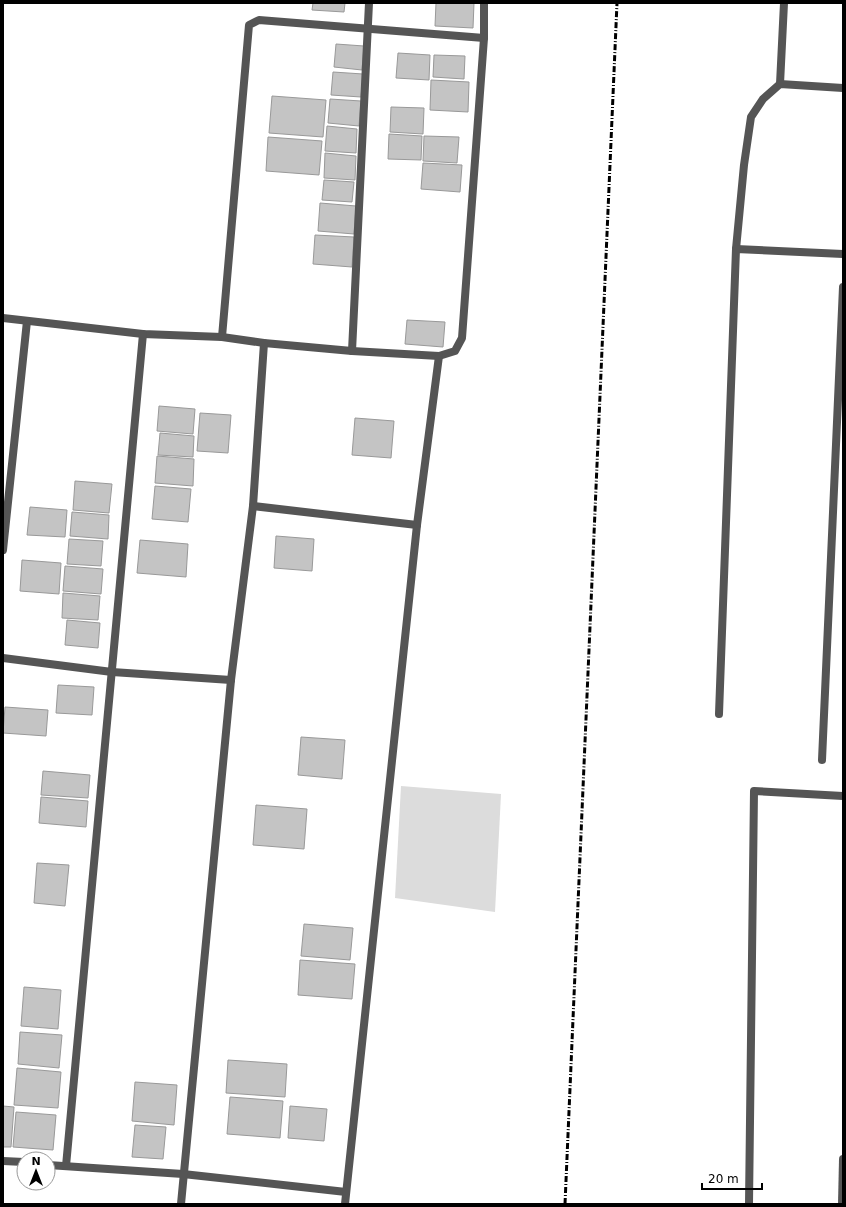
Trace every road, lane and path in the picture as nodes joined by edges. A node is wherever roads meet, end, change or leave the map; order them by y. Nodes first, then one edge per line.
1 (369, 3) edge
2 (484, 3) edge
3 (784, 3) edge
4 (369, 29) junction
5 (484, 38) junction
6 (780, 84) junction
7 (843, 88) edge
8 (736, 249) junction
9 (843, 254) edge
10 (843, 287) edge
11 (3, 318) edge
12 (27, 320) junction
13 (143, 334) junction
14 (222, 337) junction
15 (264, 343) junction
16 (352, 351) junction
17 (439, 356) junction
18 (253, 506) junction
19 (417, 524) junction
20 (3, 550) edge
21 (3, 658) edge
22 (112, 672) junction
23 (231, 680) junction
24 (719, 714) dead end
25 (822, 760) dead end
26 (843, 796) edge
27 (843, 1159) edge
28 (3, 1161) edge
29 (16, 1162) edge
30 (56, 1165) edge
31 (66, 1166) junction
32 (183, 1174) junction
33 (346, 1192) junction
34 (181, 1204) edge
35 (345, 1204) edge
36 (749, 1204) edge
37 (842, 1204) edge

1 - 4 street
2 - 5 street
3 - 6 street
4 - 5 street
4 - 14 street
4 - 16 street
5 - 17 street
6 - 7 street
6 - 8 street
8 - 9 street
8 - 24 street
10 - 25 street
11 - 12 street
12 - 13 street
12 - 20 street
13 - 14 street
13 - 22 street
14 - 15 street
15 - 16 street
15 - 18 street
16 - 17 street
17 - 19 street
18 - 19 street
18 - 23 street
19 - 33 street
21 - 22 street
22 - 23 street
22 - 31 street
23 - 32 street
26 - 36 street
27 - 37 street
28 - 29 street
30 - 31 street
31 - 32 street
32 - 33 street
32 - 34 street
33 - 35 street

